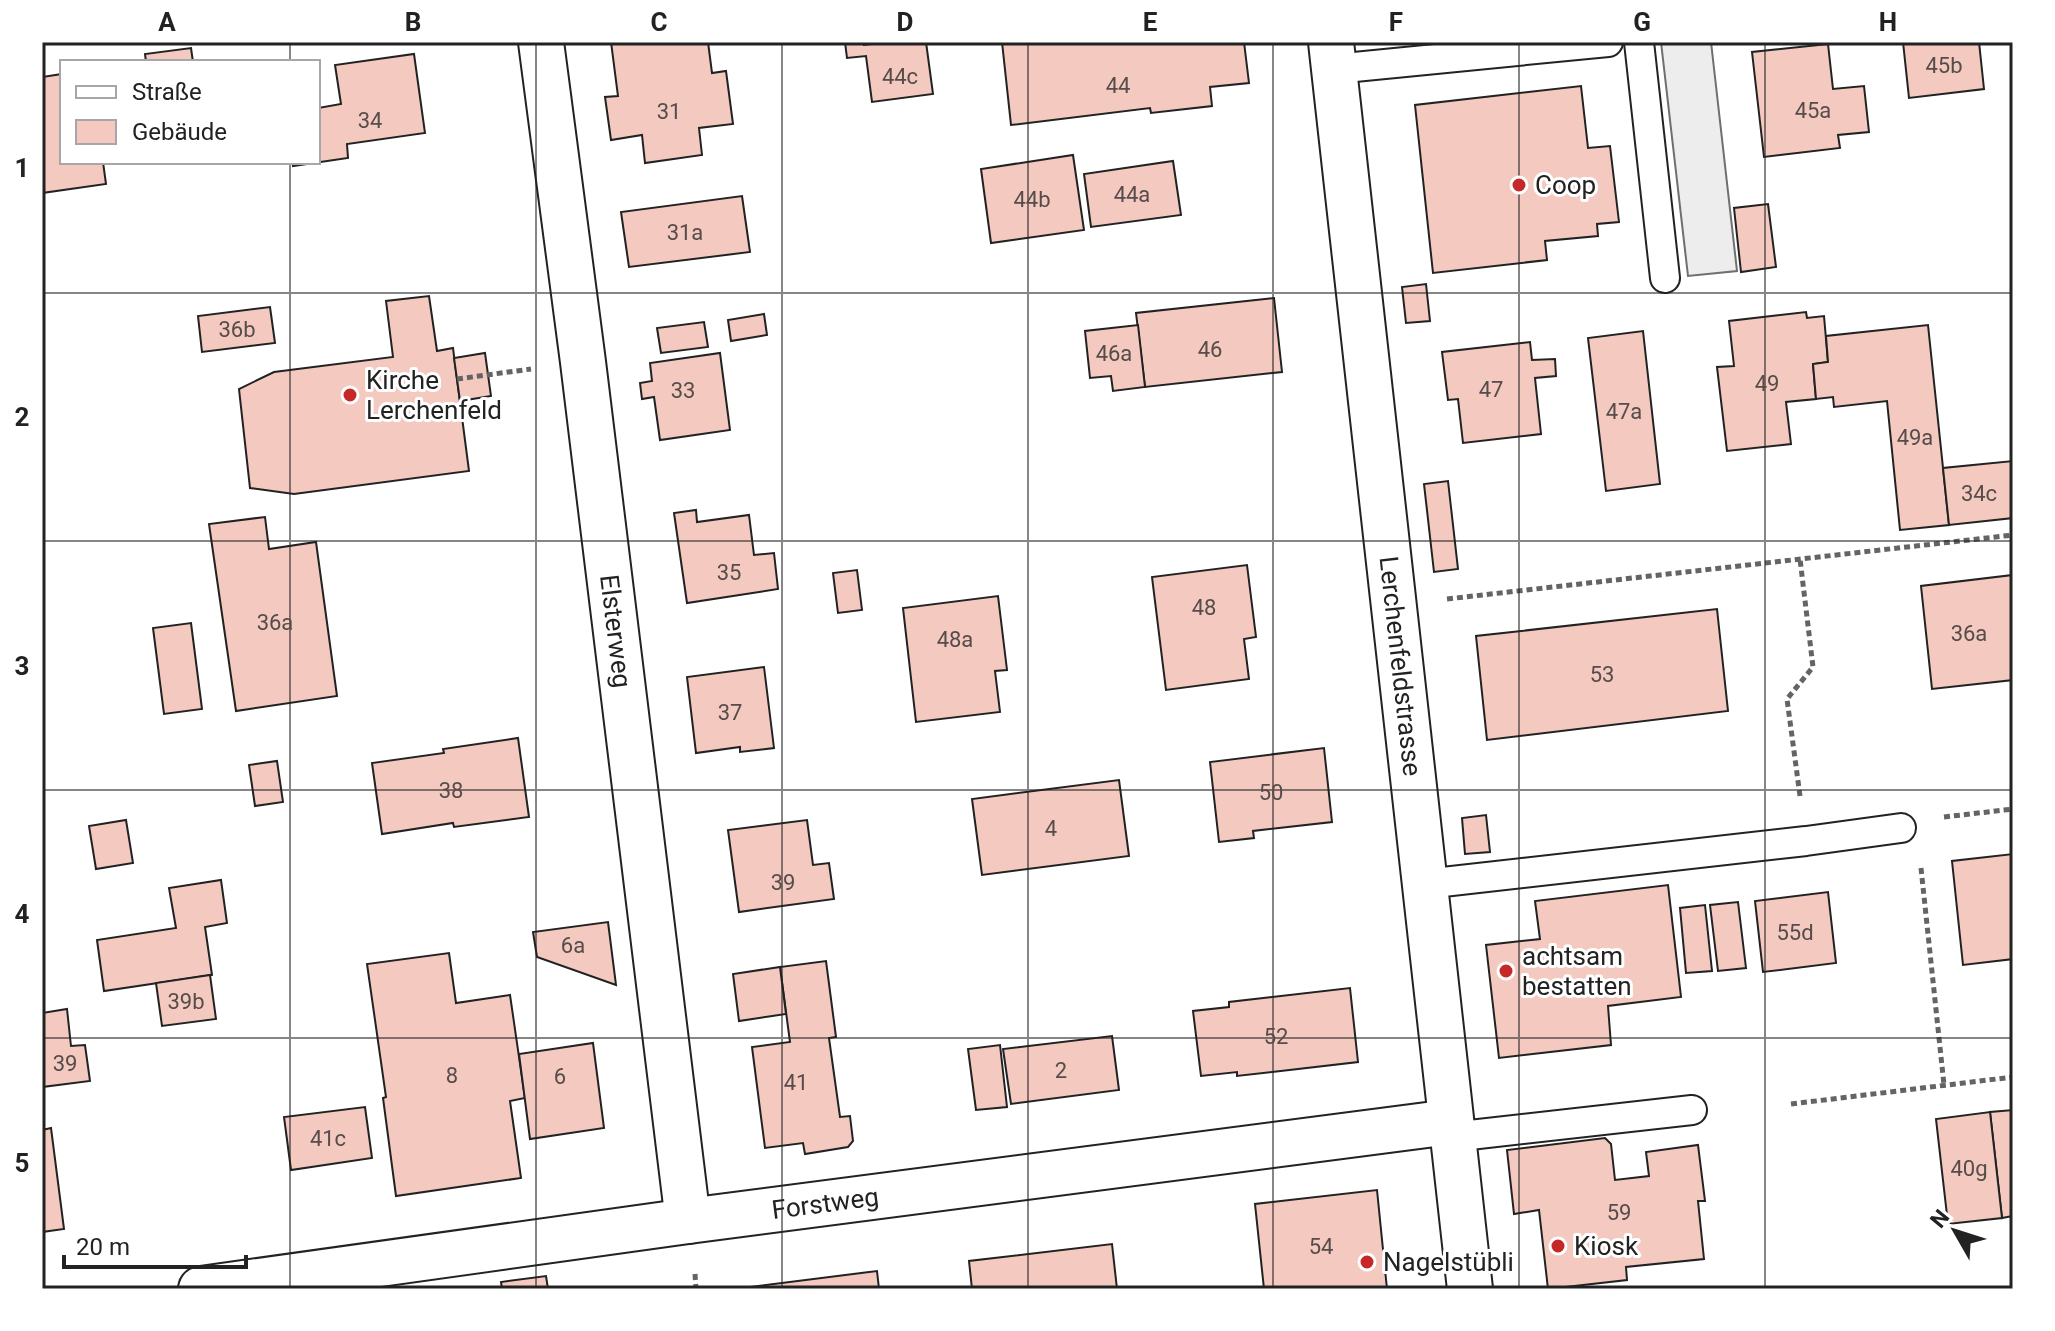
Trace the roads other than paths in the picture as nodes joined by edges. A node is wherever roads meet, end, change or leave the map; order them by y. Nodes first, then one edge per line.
1 (541, 42) edge
2 (1608, 42) edge
3 (1639, 42) edge
4 (1332, 56) edge
5 (1665, 278) dead end
6 (1908, 824) road end
7 (1425, 884) junction
8 (1692, 1110) dead end
9 (1451, 1129) junction
10 (688, 1221) junction
11 (201, 1289) edge
12 (1470, 1289) edge

1 - 10 street, Elsterweg
2 - 4 lane
3 - 5 lane
4 - 7 street, Lerchenfeldstrasse
6 - 7 lane
7 - 9 street, Lerchenfeldstrasse
8 - 9 lane
9 - 10 street, Forstweg
9 - 12 street, Lerchenfeldstrasse
10 - 11 street, Forstweg

